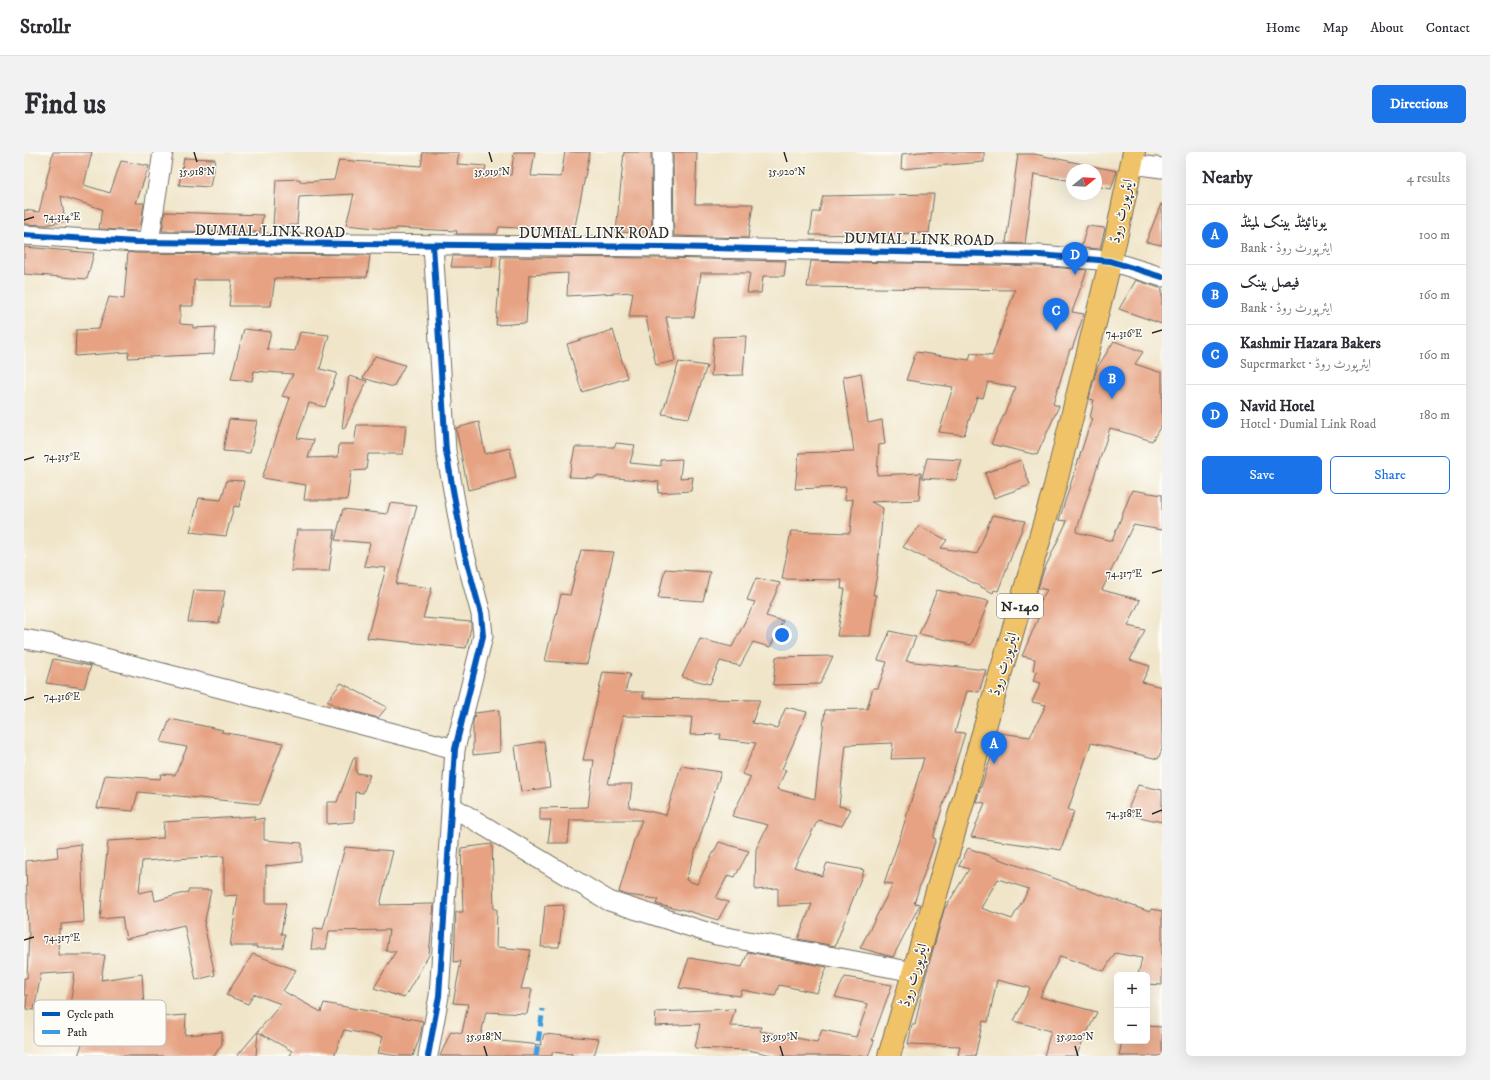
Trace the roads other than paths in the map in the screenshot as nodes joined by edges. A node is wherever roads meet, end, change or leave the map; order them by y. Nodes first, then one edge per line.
1 (163, 152) edge
2 (662, 152) edge
3 (1133, 158) edge
4 (1162, 168) edge
5 (24, 235) edge
6 (149, 242) junction
7 (433, 245) junction
8 (662, 247) junction
9 (1110, 261) junction
10 (1162, 278) edge
11 (24, 639) edge
12 (454, 749) junction
13 (451, 806) junction
14 (914, 972) junction
15 (428, 1056) edge
16 (889, 1056) edge

1 - 6 street
2 - 8 street
3 - 4 street
3 - 9 highway, ایئرپورٹ روڈ / N-140
5 - 6 street, DUMIAL LINK ROAD
6 - 7 street, DUMIAL LINK ROAD
7 - 8 street, DUMIAL LINK ROAD
7 - 12 street
8 - 9 street, DUMIAL LINK ROAD
9 - 10 street, DUMIAL LINK ROAD
9 - 14 highway, ایئرپورٹ روڈ / N-140
11 - 12 street
12 - 13 street
13 - 14 street
13 - 15 street
14 - 16 highway, ایئرپورٹ روڈ / N-140

